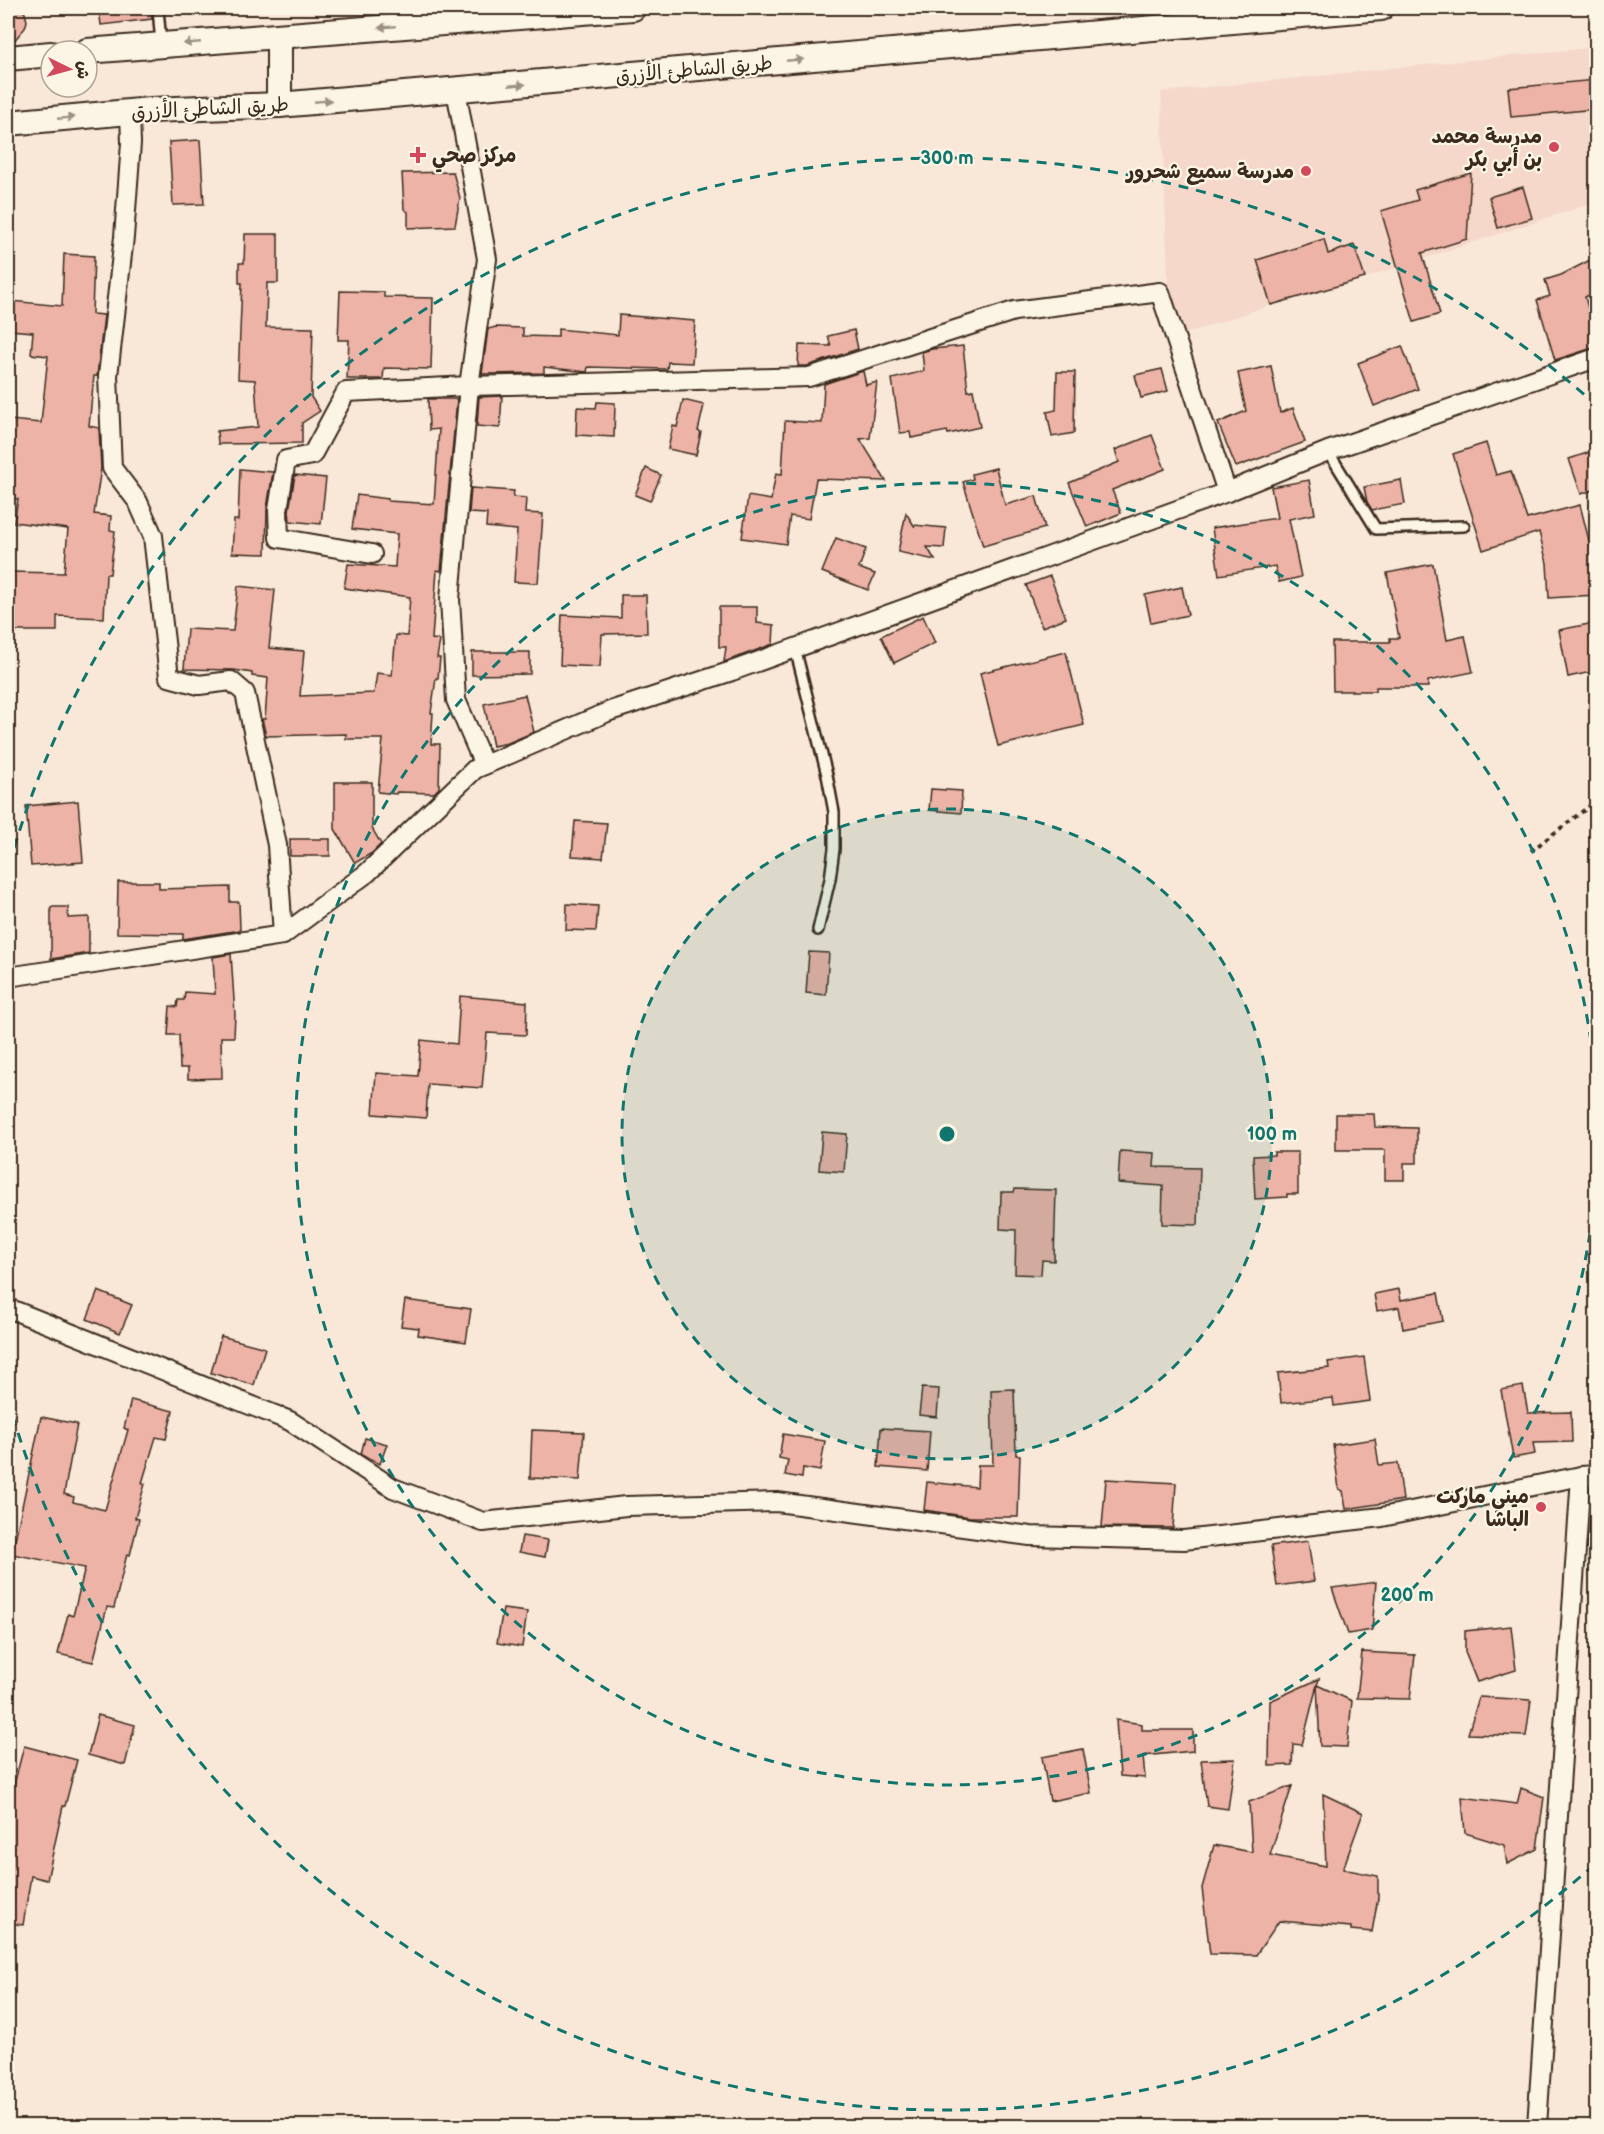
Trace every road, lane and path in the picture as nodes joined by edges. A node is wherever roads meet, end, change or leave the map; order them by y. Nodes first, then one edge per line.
1 (158, 8) edge
2 (633, 8) edge
3 (1381, 8) edge
4 (1143, 18) edge
5 (279, 36) junction
6 (161, 45) junction
7 (99, 50) edge
8 (39, 55) edge
9 (8, 58) edge
10 (456, 90) junction
11 (279, 105) junction
12 (130, 112) junction
13 (8, 123) edge
14 (1596, 358) edge
15 (469, 386) junction
16 (1329, 451) junction
17 (1227, 492) junction
18 (1464, 526) dead end
19 (372, 554) dead end
20 (795, 648) junction
21 (484, 765) junction
22 (1596, 801) edge
23 (1531, 851) dead end
24 (818, 930) dead end
25 (282, 935) junction
26 (8, 976) edge
27 (8, 1308) edge
28 (1589, 1475) edge
29 (1537, 2127) edge

1 - 6 lane
2 -> 5 main road
3 - 4 main road, طريق الشاطئ الأزرق
10 -> 4 main road, طريق الشاطئ الأزرق
5 -> 6 main road
5 - 11 main road
6 - 7 main road
8 - 9 main road
11 -> 10 main road, طريق الشاطئ الأزرق
10 - 15 street
11 - 12 main road, طريق الشاطئ الأزرق
13 -> 12 main road, طريق الشاطئ الأزرق
12 - 25 street
14 - 16 street
15 - 17 street
15 - 19 street
15 - 21 street
16 - 17 street
16 - 18 lane
17 - 20 street
20 - 21 street
20 - 24 lane
21 - 25 street
22 - 23 path
25 - 26 street
27 - 28 street
28 - 29 street

